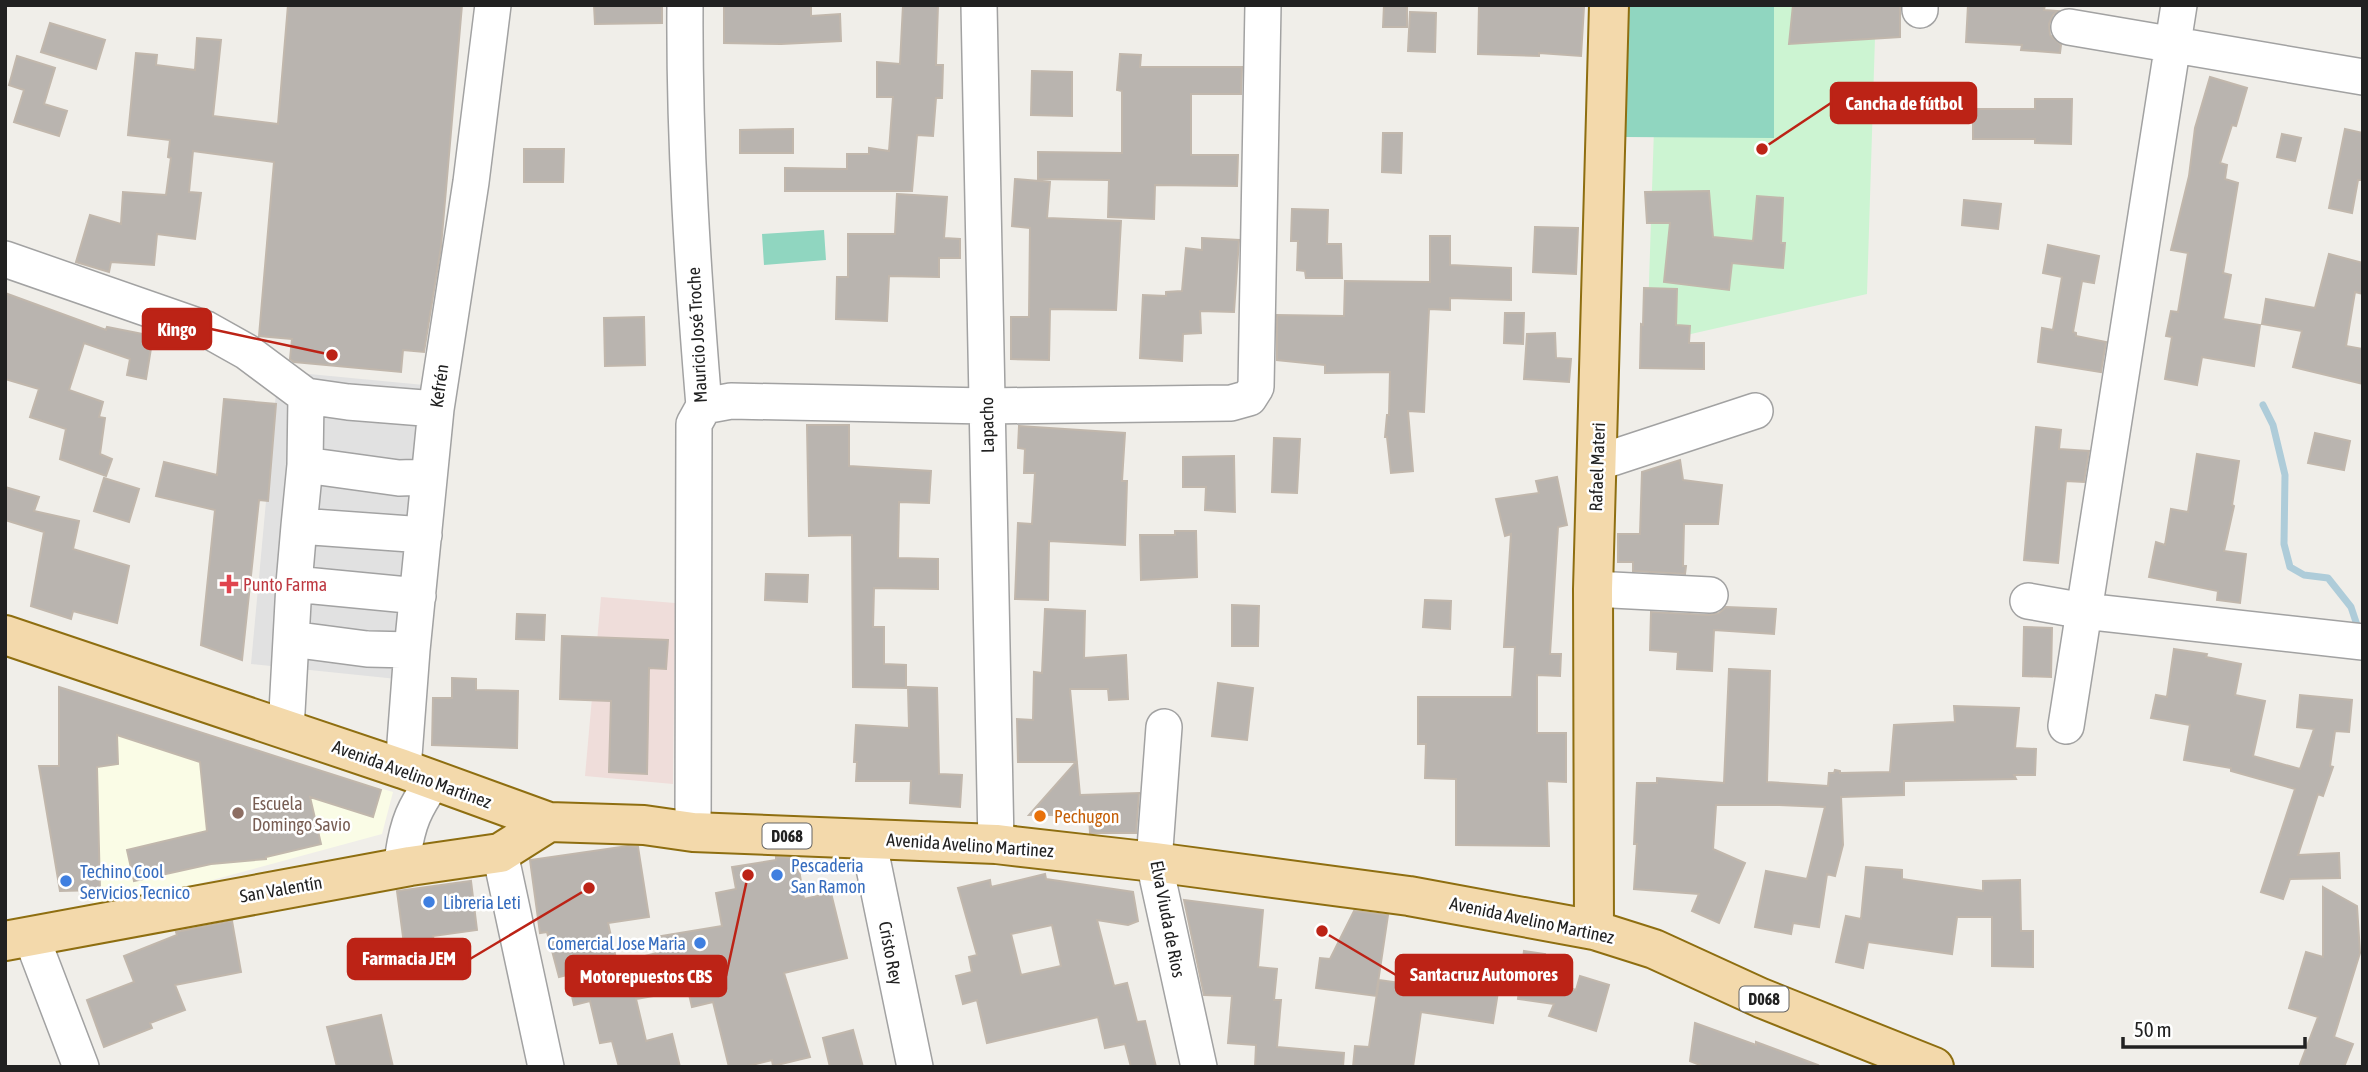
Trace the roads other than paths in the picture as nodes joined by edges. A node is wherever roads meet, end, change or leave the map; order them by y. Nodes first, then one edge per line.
1 (493, 5) edge
2 (685, 5) edge
3 (979, 5) edge
4 (1263, 5) edge
5 (1609, 5) edge
6 (2179, 5) edge
7 (2069, 27) dead end
8 (2174, 44) junction
9 (2363, 77) edge
10 (5, 259) edge
11 (306, 396) junction
12 (704, 406) junction
13 (987, 406) junction
14 (436, 409) junction
15 (1755, 411) dead end
16 (1597, 463) junction
17 (305, 465) junction
18 (429, 477) junction
19 (299, 526) junction
20 (424, 535) junction
21 (294, 584) junction
22 (1593, 589) junction
23 (1710, 595) dead end
24 (418, 596) junction
25 (2028, 601) dead end
26 (2084, 611) junction
27 (5, 635) edge
28 (291, 639) junction
29 (2363, 642) edge
30 (412, 650) junction
31 (2066, 726) dead end
32 (1164, 727) dead end
33 (286, 730) junction
34 (418, 775) junction
35 (549, 822) junction
36 (693, 832) junction
37 (868, 839) junction
38 (996, 844) junction
39 (500, 853) junction
40 (1154, 862) junction
41 (410, 866) junction
42 (1594, 930) junction
43 (18, 939) edge
44 (81, 1067) edge
45 (546, 1067) edge
46 (915, 1067) edge
47 (1199, 1067) edge
48 (1934, 1067) edge

1 - 14 street, Kefrén
2 - 12 street, Mauricio José Troche
3 - 13 street, Lapacho
4 - 13 street
5 - 16 main road, Rafael Materi
6 - 8 street
7 - 8 street
8 - 9 street
8 - 26 street
10 - 11 street
11 - 14 street
11 - 17 street
12 - 13 street
12 - 36 street, Mauricio José Troche
13 - 38 street, Lapacho
14 - 18 street, Kefrén
15 - 16 street
16 - 22 main road, Rafael Materi
17 - 18 street
17 - 19 street
18 - 20 street, Kefrén
19 - 20 street
19 - 21 street
20 - 24 street, Kefrén
21 - 24 street
21 - 28 street
22 - 23 street
22 - 42 main road, Rafael Materi
24 - 30 street, Kefrén
25 - 26 street
26 - 29 street
26 - 31 street
27 - 33 main road, Avenida Avelino Martinez / D068
28 - 30 street
28 - 33 street
30 - 34 street, Kefrén
32 - 40 street, Elva Viuda de Rios
33 - 34 main road, Avenida Avelino Martinez / D068
34 - 35 main road, Avenida Avelino Martinez / D068
34 - 41 street
35 - 36 main road, Avenida Avelino Martinez / D068
35 - 39 main road, San Valentín
36 - 37 main road, Avenida Avelino Martinez / D068
37 - 38 main road, Avenida Avelino Martinez / D068
37 - 46 street, Cristo Rey
38 - 40 main road, Avenida Avelino Martinez / D068
39 - 41 main road, San Valentín
39 - 45 street
40 - 42 main road, Avenida Avelino Martinez / D068
40 - 47 street, Elva Viuda de Rios
41 - 43 main road, San Valentín
42 - 48 main road, Avenida Avelino Martinez / D068
43 - 44 street

